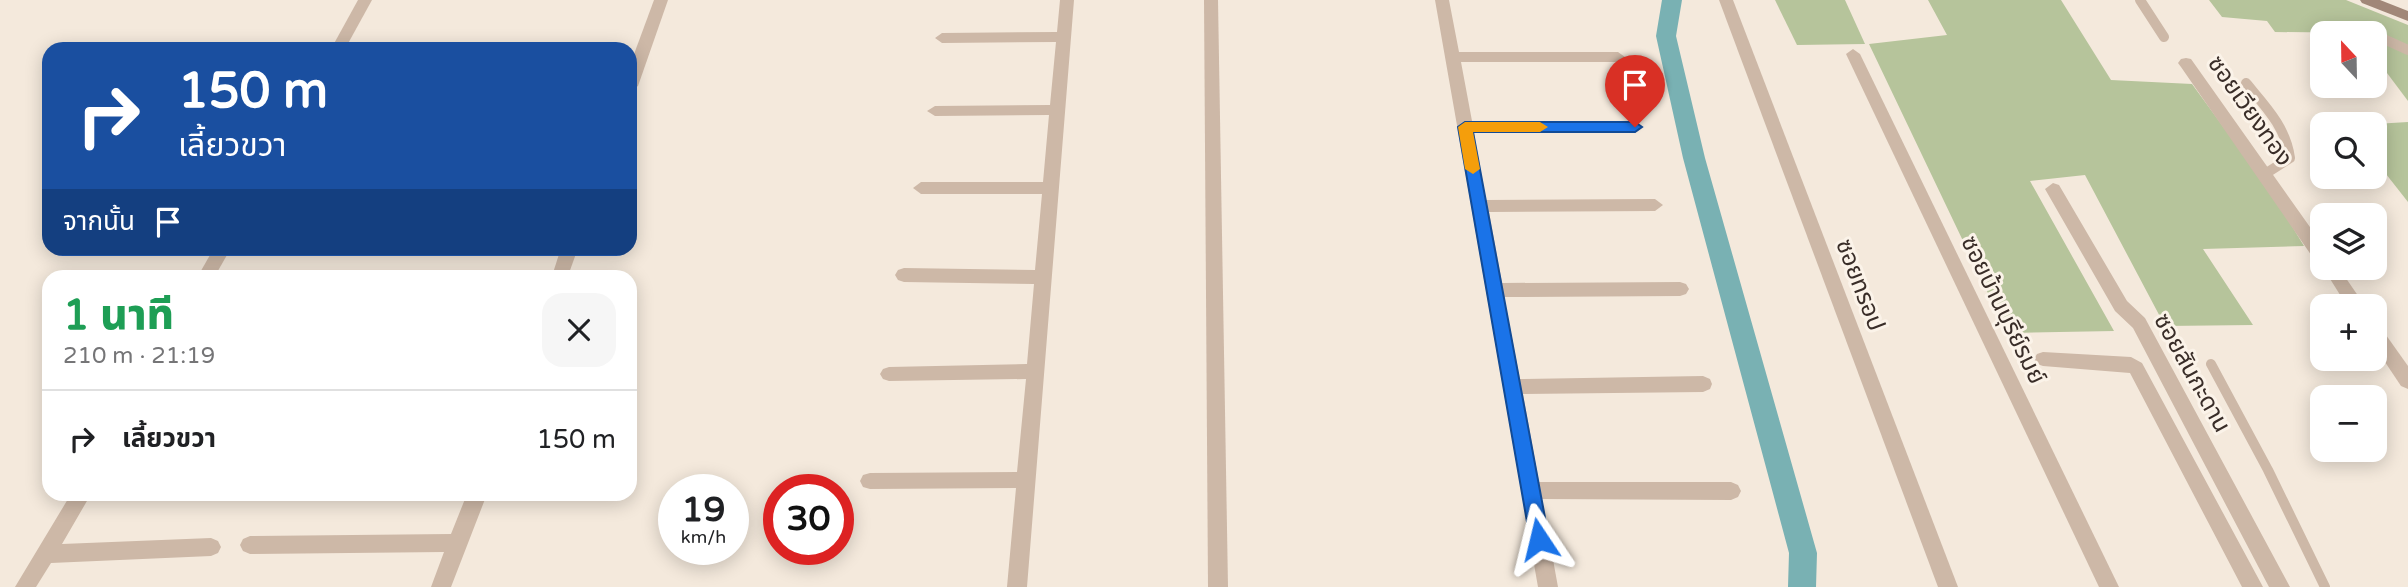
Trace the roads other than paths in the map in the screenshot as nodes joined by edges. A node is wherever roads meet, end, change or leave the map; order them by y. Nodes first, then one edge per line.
1 (365, 0) edge
2 (661, 0) edge
3 (1067, 0) edge
4 (1211, 0) edge
5 (1442, 0) edge
6 (1726, 0) edge
7 (2140, 0) edge
8 (2367, 0) edge
9 (2408, 16) edge
10 (1063, 37) junction
11 (2164, 37) dead end
12 (942, 38) dead end
13 (2387, 41) edge
14 (342, 42) edge
15 (2408, 50) edge
16 (1853, 54) dead end
17 (637, 55) edge
18 (1452, 57) junction
19 (1619, 57) dead end
20 (2186, 62) dead end
21 (2246, 83) dead end
22 (1057, 110) junction
23 (935, 111) dead end
24 (1465, 127) junction
25 (1635, 127) dead end
26 (2265, 174) junction
27 (921, 188) dead end
28 (1050, 188) junction
29 (2053, 189) dead end
30 (1655, 205) dead end
31 (1479, 206) junction
32 (2310, 240) edge
33 (904, 275) dead end
34 (1043, 277) junction
35 (1680, 289) dead end
36 (1494, 290) junction
37 (2387, 350) edge
38 (2043, 359) dead end
39 (2211, 364) dead end
40 (1035, 372) junction
41 (889, 374) dead end
42 (2408, 381) edge
43 (1703, 384) dead end
44 (1512, 387) junction
45 (1026, 480) junction
46 (870, 481) dead end
47 (1531, 490) junction
48 (1731, 491) dead end
49 (77, 501) edge
50 (474, 501) edge
51 (458, 543) junction
52 (250, 545) dead end
53 (211, 547) dead end
54 (45, 555) junction
55 (25, 587) edge
56 (442, 587) edge
57 (1017, 587) edge
58 (1218, 587) edge
59 (1548, 587) edge
60 (1948, 587) edge
61 (2109, 587) edge
62 (2253, 587) edge
63 (2280, 587) edge
64 (2325, 587) edge

1 - 14 street
2 - 17 street
3 - 10 street
4 - 58 street
5 - 18 street
6 - 60 street, ซอยทรอป
7 - 11 lane
8 - 9 main road
10 - 12 street
10 - 22 street
13 - 15 lane
16 - 61 street, ซอยบ้านบุรีย์รมย์
18 - 19 street
18 - 24 street
20 - 26 street, ซอยเวียงทอง
21 - 26 lane
22 - 23 street
22 - 28 street
24 - 25 street
24 - 31 street
26 - 32 street, ซอยเวียงทอง
27 - 28 street
28 - 34 street
29 - 63 street, ซอยสันกะดาน
30 - 31 street
31 - 36 street
33 - 34 street
34 - 40 street
35 - 36 street
36 - 44 street
37 - 42 street
38 - 62 street
39 - 64 lane
40 - 41 street
40 - 45 street
43 - 44 street
44 - 47 street
45 - 46 street
45 - 57 street
47 - 48 street
47 - 59 street
49 - 54 street
50 - 51 street
51 - 52 street
51 - 56 street
53 - 54 street
54 - 55 street

